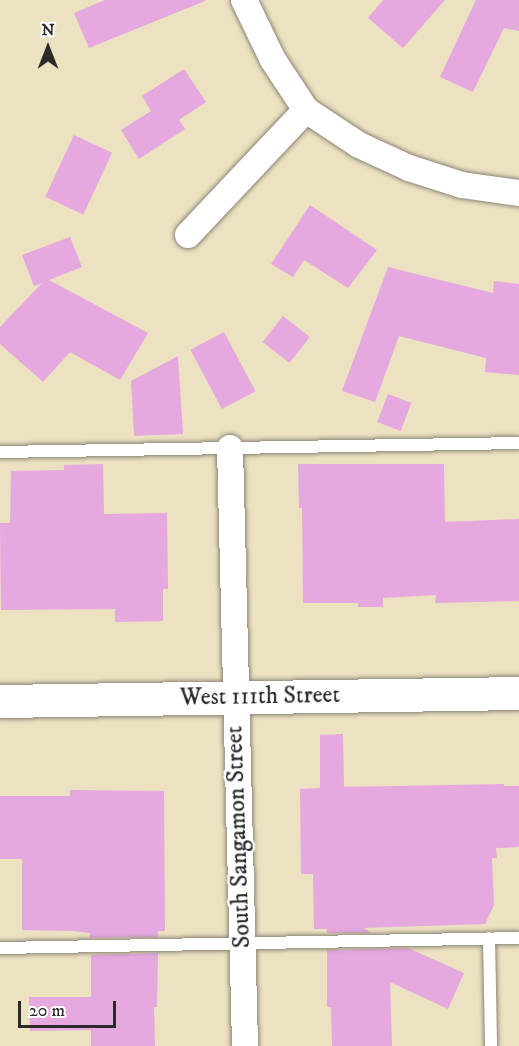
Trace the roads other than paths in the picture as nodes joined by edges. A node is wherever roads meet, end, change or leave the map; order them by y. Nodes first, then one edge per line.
1 (244, 0) edge
2 (306, 110) junction
3 (519, 193) edge
4 (188, 235) dead end
5 (519, 443) edge
6 (230, 448) junction
7 (0, 452) edge
8 (519, 693) edge
9 (235, 697) junction
10 (0, 700) edge
11 (519, 938) edge
12 (489, 939) junction
13 (242, 943) junction
14 (0, 948) edge
15 (244, 1046) edge
16 (491, 1046) edge

1 - 2 street
2 - 3 street
2 - 4 street
5 - 6 lane
6 - 7 lane
6 - 9 street, South Sangamon Street
8 - 9 main road, West 111th Street
9 - 10 main road, West 111th Street
9 - 13 street, South Sangamon Street
11 - 12 lane
12 - 13 lane
12 - 16 lane
13 - 14 lane
13 - 15 street, South Sangamon Street

